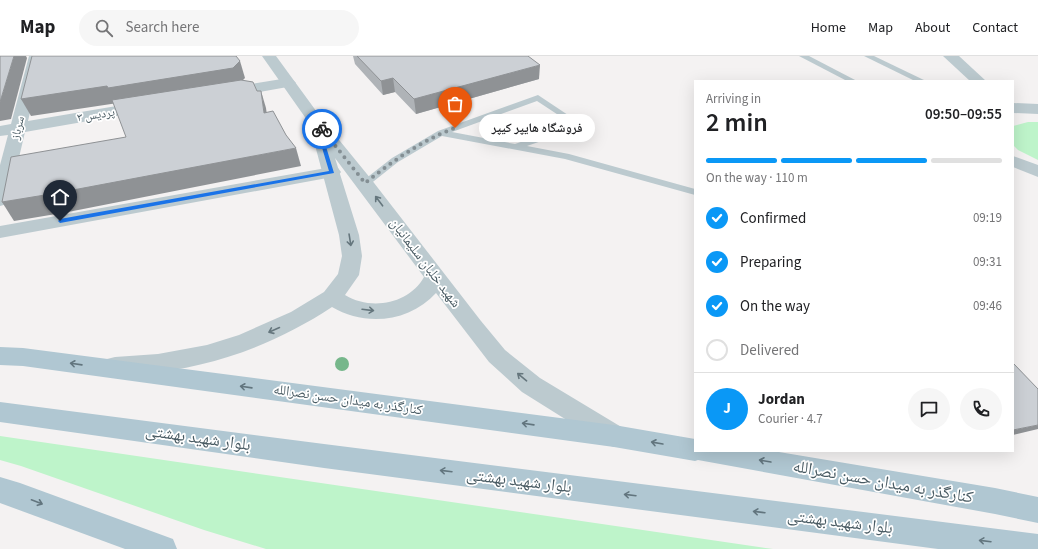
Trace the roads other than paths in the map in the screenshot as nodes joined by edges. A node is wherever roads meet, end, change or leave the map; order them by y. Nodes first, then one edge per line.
1 (36, 56) edge
2 (269, 56) edge
3 (803, 56) edge
4 (868, 56) edge
5 (950, 56) edge
6 (851, 80) edge
7 (920, 80) edge
8 (978, 80) edge
9 (288, 83) junction
10 (211, 96) edge
11 (164, 103) edge
12 (1014, 108) edge
13 (1038, 110) edge
14 (316, 122) junction
15 (18, 128) junction
16 (0, 130) edge
17 (441, 133) junction
18 (517, 147) junction
19 (1014, 161) edge
20 (332, 172) junction
21 (1038, 172) edge
22 (365, 183) junction
23 (694, 192) edge
24 (1, 194) edge
25 (0, 232) edge
26 (436, 276) junction
27 (332, 297) junction
28 (0, 356) edge
29 (98, 367) junction
30 (0, 412) edge
31 (614, 436) junction
32 (694, 450) edge
33 (710, 452) edge
34 (0, 490) edge
35 (1038, 510) edge
36 (1038, 548) edge
37 (162, 549) edge

1 - 15 street, سرباز
2 - 9 street, شهید خلبان سلیمانیان
3 - 6 lane
4 - 7 lane
5 - 8 street
9 - 10 street
9 - 14 street, شهید خلبان سلیمانیان
11 - 15 street, پردیس ۳
12 - 13 street
14 - 20 street
14 - 22 street, شهید خلبان سلیمانیان
15 - 16 street, پردیس ۳
15 - 24 street, سرباز
17 - 18 lane
17 - 18 lane
17 - 22 lane
18 - 23 lane
19 - 21 street
20 - 25 street
20 -> 27 street
26 -> 22 street, شهید خلبان سلیمانیان
27 -> 26 street
31 -> 26 street, شهید خلبان سلیمانیان
27 -> 29 street
29 -> 28 main road, کنارگذر به میدان حسن نصرالله
31 -> 29 main road, کنارگذر به میدان حسن نصرالله
36 -> 30 main road, بلوار شهید بهشتی
32 -> 31 main road, کنارگذر به میدان حسن نصرالله
35 -> 33 main road, کنارگذر به میدان حسن نصرالله
34 -> 37 main road

